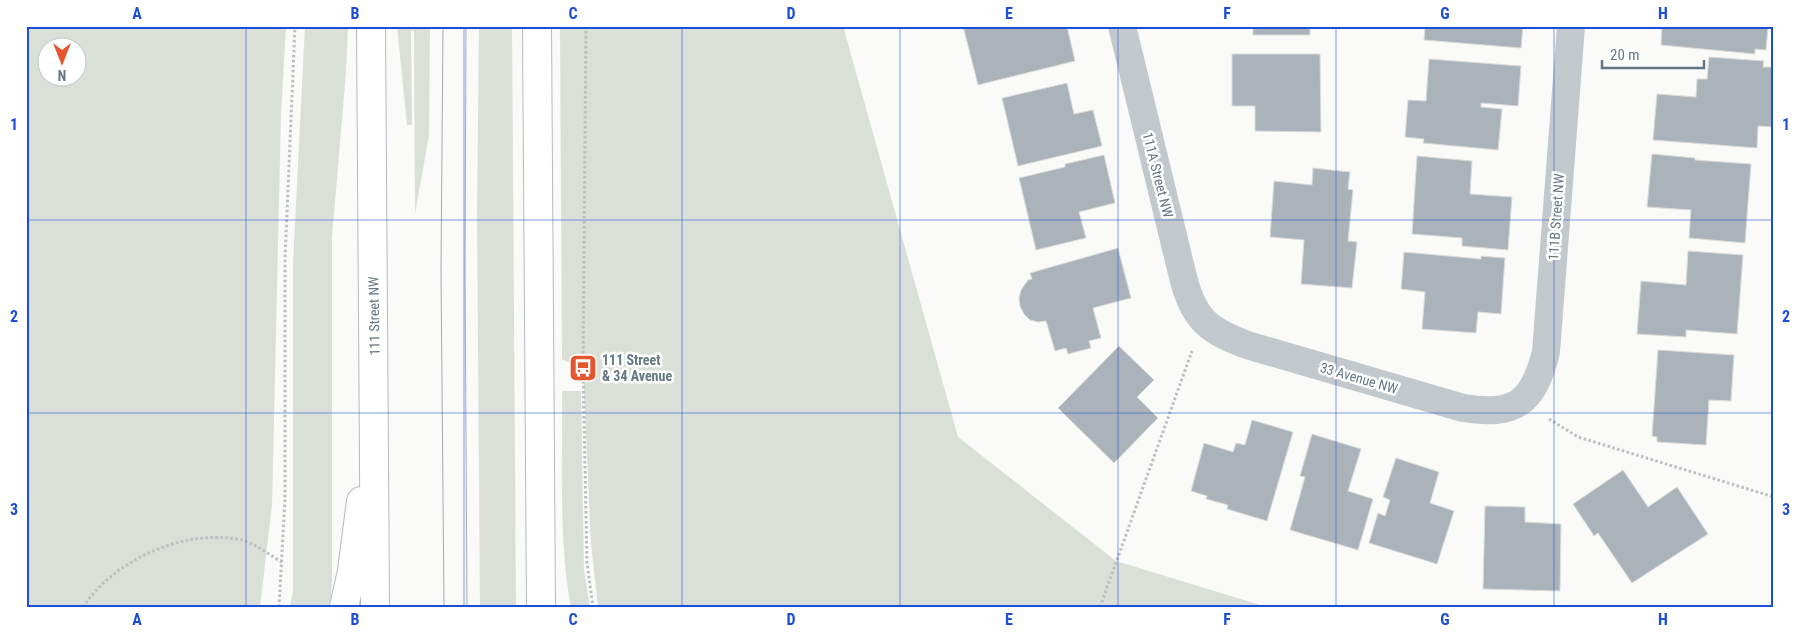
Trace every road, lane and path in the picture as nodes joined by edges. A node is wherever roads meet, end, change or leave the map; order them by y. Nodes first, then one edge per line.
1 (295, 26) edge
2 (371, 26) edge
3 (537, 26) edge
4 (586, 26) edge
5 (1122, 26) edge
6 (1571, 26) edge
7 (1202, 320) junction
8 (375, 380) junction
9 (1522, 402) junction
10 (1774, 497) edge
11 (282, 562) junction
12 (542, 605) edge
13 (83, 607) edge
14 (279, 607) edge
15 (344, 607) edge
16 (375, 607) edge
17 (593, 607) edge
18 (1100, 607) edge

1 - 11 path
2 - 8 main road, 111 Street NW
3 - 12 main road
4 - 17 path
5 - 7 street, 111A Street NW
6 - 9 street, 111B Street NW
7 - 9 street, 33 Avenue NW
7 - 18 path
8 - 15 main road
8 - 16 main road, 111 Street NW
9 - 10 path
11 - 13 path
11 - 14 path

